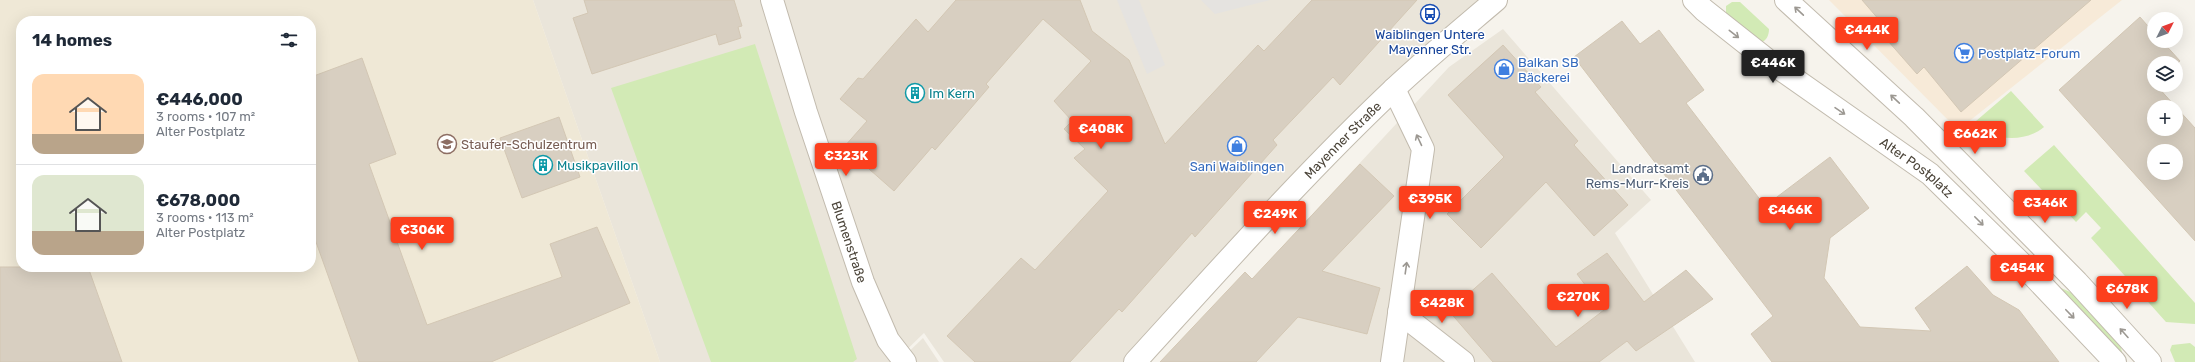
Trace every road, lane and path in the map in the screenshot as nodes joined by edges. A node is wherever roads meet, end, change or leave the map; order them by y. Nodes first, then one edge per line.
1 (772, 0) edge
2 (1496, 0) edge
3 (1786, 0) edge
4 (1703, 3) edge
5 (1394, 88) junction
6 (1399, 312) junction
7 (904, 362) edge
8 (1135, 362) edge
9 (1392, 362) edge
10 (1463, 362) edge
11 (2115, 362) edge
12 (2150, 362) edge

1 - 7 street, Blumenstraße
2 - 5 street, Mayenner Straße
12 -> 3 street
4 -> 11 street, Alter Postplatz
6 -> 5 street
5 - 8 street, Mayenner Straße
6 - 9 street
6 - 10 street

